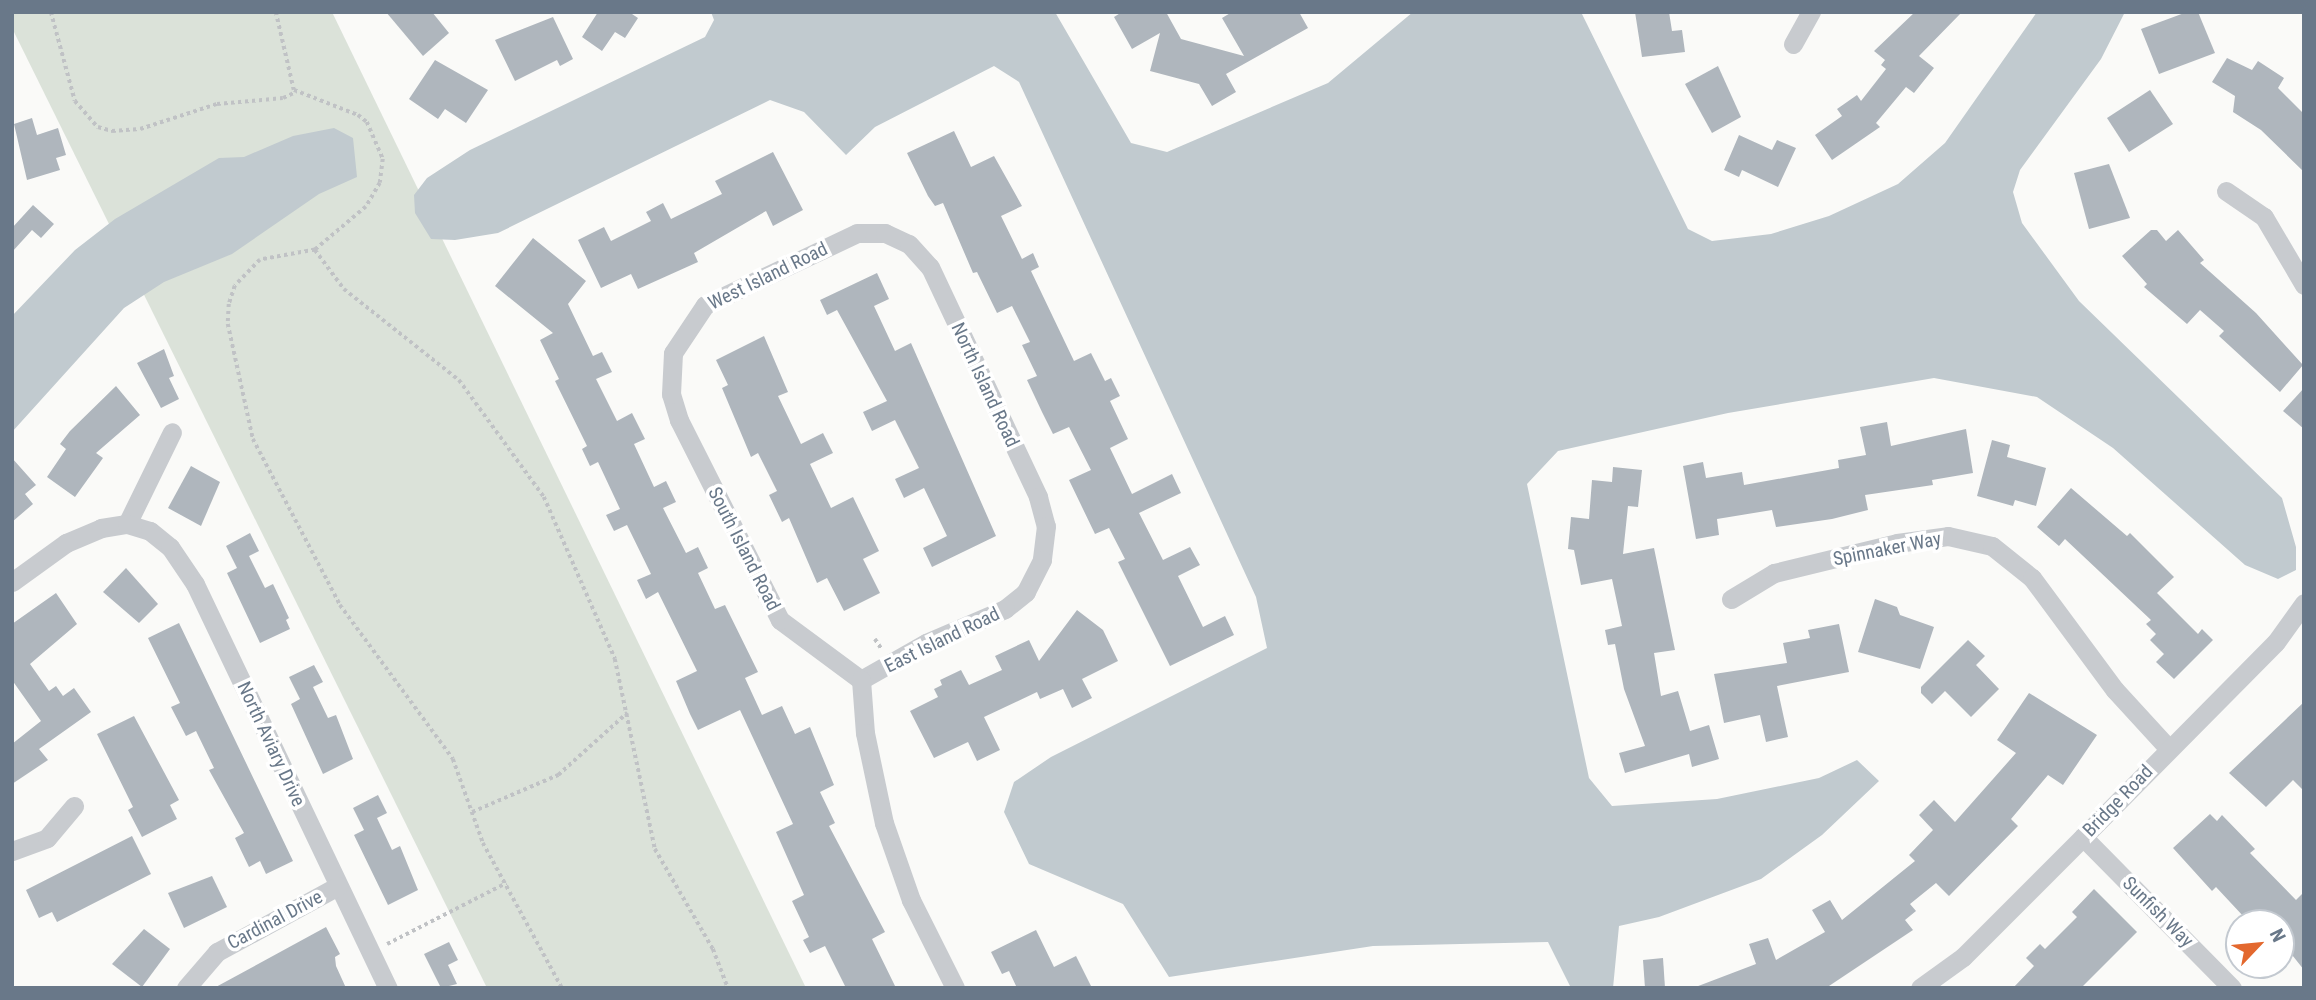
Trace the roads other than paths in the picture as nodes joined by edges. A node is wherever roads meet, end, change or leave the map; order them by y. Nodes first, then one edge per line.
1 (1811, 12) edge
2 (1793, 44) dead end
3 (2226, 191) dead end
4 (885, 233) joint
5 (2304, 285) edge
6 (673, 353) joint
7 (172, 432) dead end
8 (127, 524) junction
9 (1042, 560) joint
10 (12, 582) edge
11 (1731, 599) dead end
12 (2304, 603) edge
13 (861, 680) junction
14 (2169, 749) junction
15 (74, 806) dead end
16 (2083, 837) junction
17 (12, 851) edge
18 (338, 886) junction
19 (186, 988) edge
20 (388, 988) edge
21 (956, 988) edge
22 (1920, 988) edge
23 (2232, 988) edge

1 - 2 street
3 - 5 street
4 - 6 street, West Island Road
4 - 9 street, North Island Road
6 - 13 street, South Island Road
7 - 8 street
8 - 10 street
8 - 18 street, North Aviary Drive
9 - 13 street, East Island Road
11 - 14 street, Spinnaker Way
12 - 14 street, Bridge Road
13 - 21 street
14 - 16 street, Bridge Road
15 - 17 street
16 - 22 street, Bridge Road
16 - 23 street, Sunfish Way
18 - 19 street, Cardinal Drive
18 - 20 street, North Aviary Drive

